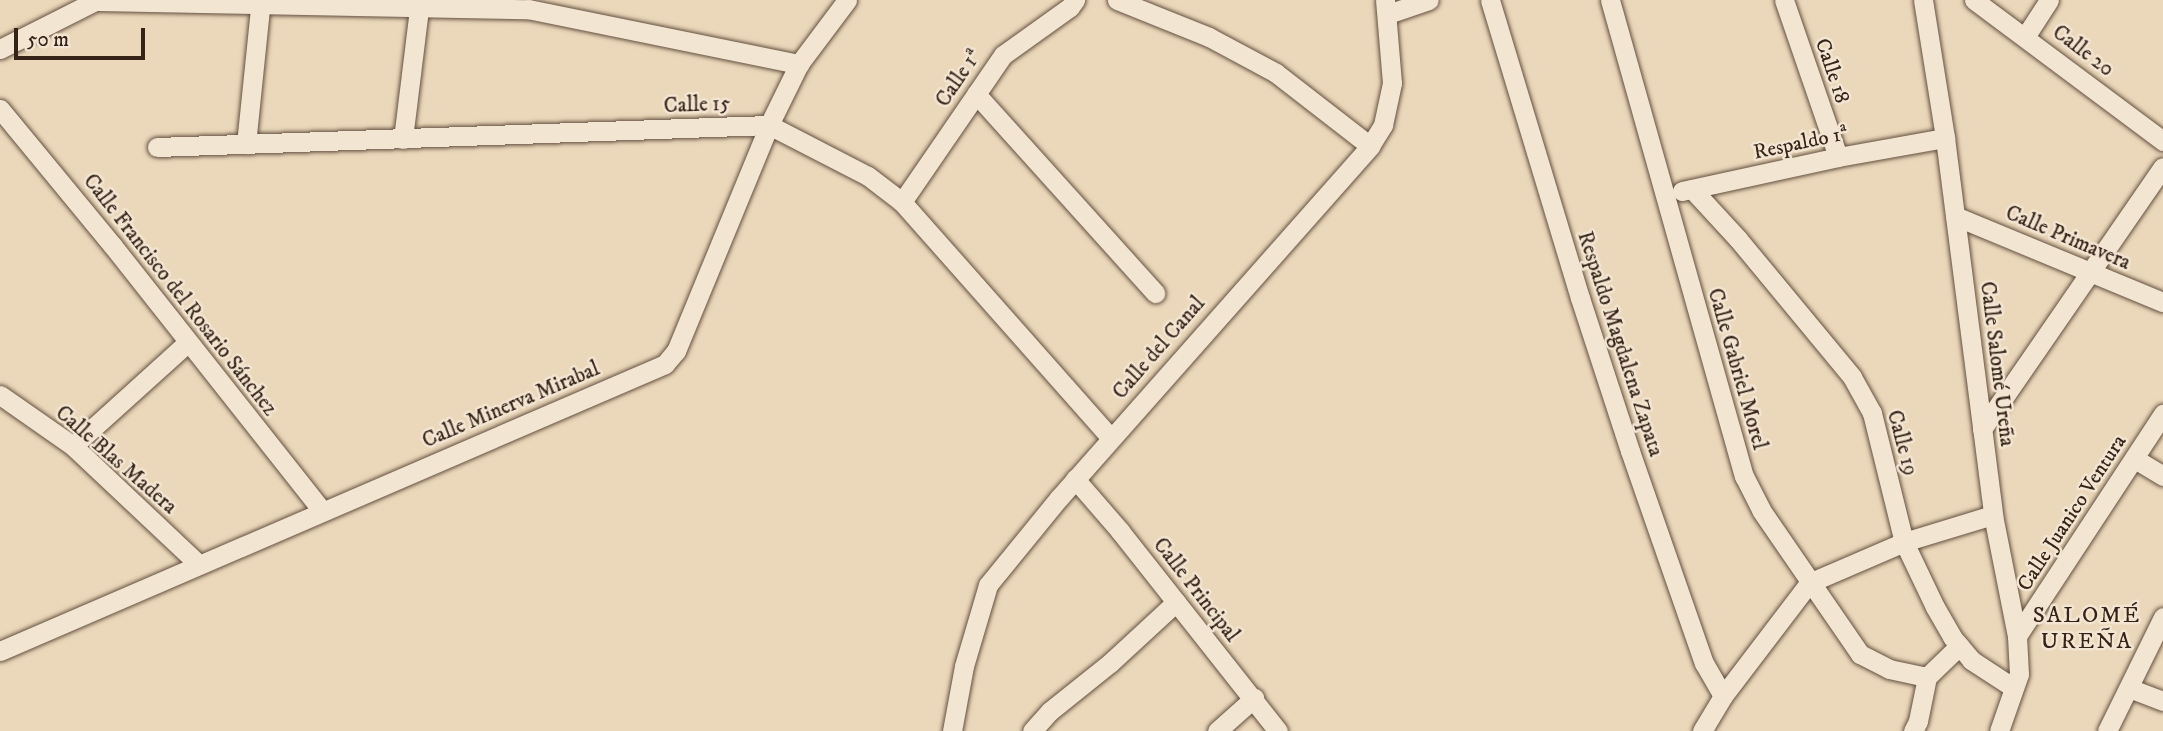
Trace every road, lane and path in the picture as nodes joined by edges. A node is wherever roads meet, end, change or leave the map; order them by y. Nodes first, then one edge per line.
1 (847, 0) edge
2 (1075, 0) edge
3 (1117, 0) edge
4 (1429, 0) edge
5 (1490, 0) edge
6 (1610, 0) edge
7 (1784, 0) edge
8 (1923, 0) edge
9 (1974, 0) edge
10 (2049, 0) edge
11 (261, 2) edge
12 (420, 4) edge
13 (1386, 7) edge
14 (2025, 37) junction
15 (0, 49) edge
16 (799, 64) junction
17 (976, 94) junction
18 (0, 109) edge
19 (769, 125) junction
20 (1945, 138) junction
21 (403, 139) junction
22 (2163, 141) edge
23 (246, 144) junction
24 (1370, 146) junction
25 (158, 148) dead end
26 (1838, 157) junction
27 (2163, 167) edge
28 (1692, 189) junction
29 (1666, 194) junction
30 (902, 202) junction
31 (1955, 216) junction
32 (2092, 272) junction
33 (1155, 293) dead end
34 (2163, 302) edge
35 (188, 342) junction
36 (0, 395) edge
37 (2163, 414) edge
38 (1982, 429) junction
39 (1111, 438) junction
40 (73, 446) junction
41 (2135, 459) junction
42 (2163, 476) edge
43 (1075, 479) junction
44 (322, 511) junction
45 (1993, 515) junction
46 (1904, 542) junction
47 (198, 564) junction
48 (1809, 583) junction
49 (1176, 603) junction
50 (2163, 617) edge
51 (2017, 636) junction
52 (1959, 646) junction
53 (0, 651) edge
54 (1927, 677) junction
55 (2014, 688) junction
56 (2129, 688) junction
57 (1723, 696) junction
58 (1254, 698) junction
59 (2163, 701) edge
60 (951, 731) edge
61 (1031, 731) edge
62 (1217, 731) edge
63 (1278, 731) edge
64 (1702, 731) edge
65 (1913, 731) edge
66 (1999, 731) edge
67 (2108, 731) edge

1 - 16 street, Calle Minerva Mirabal
2 - 17 street, Calle 1ª
3 - 24 street
4 - 13 street
5 - 57 street, Respaldo Magdalena Zapata
6 - 29 street, Calle Gabriel Morel
7 - 26 street, Calle 18
8 - 20 street, Calle Salomé Ureña
9 - 14 street, Calle 20
10 - 14 street
11 - 12 street
11 - 15 street
11 - 23 street
12 - 16 street
12 - 21 street
13 - 24 street, Calle del Canal
14 - 22 street, Calle 20
16 - 19 street, Calle Minerva Mirabal
17 - 30 street, Calle 1ª
17 - 33 street
18 - 35 street, Calle Francisco del Rosario Sánchez
19 - 21 street, Calle 15
19 - 30 street, Calle 15
19 - 44 street, Calle Minerva Mirabal
20 - 26 street, Respaldo 1ª
20 - 31 street, Calle Salomé Ureña
21 - 23 street, Calle 15
23 - 25 street, Calle 15
24 - 39 street, Calle del Canal
26 - 28 street, Respaldo 1ª
27 - 32 street
28 - 29 street, Respaldo 1ª
28 - 46 street, Calle 19
29 - 48 street, Calle Gabriel Morel
30 - 39 street, Calle 15
31 - 32 street, Calle Primavera
31 - 38 street, Calle Salomé Ureña
32 - 34 street, Calle Primavera
32 - 38 street
35 - 40 street
35 - 44 street, Calle Francisco del Rosario Sánchez
36 - 40 street, Calle Blas Madera
37 - 41 street, Calle Juanico Ventura
38 - 45 street, Calle Salomé Ureña
39 - 43 street, Calle del Canal
40 - 47 street, Calle Blas Madera
41 - 42 street
41 - 51 street, Calle Juanico Ventura
43 - 49 street, Calle Principal
43 - 60 street, Calle del Canal
44 - 47 street, Calle Minerva Mirabal
45 - 46 street
45 - 51 street, Calle Salomé Ureña
46 - 48 street
46 - 52 street, Calle 19
47 - 53 street, Calle Minerva Mirabal
48 - 54 street, Calle Gabriel Morel
48 - 57 street
49 - 58 street, Calle Principal
49 - 61 street
50 - 56 street
51 - 55 street, Calle Salomé Ureña
52 - 54 street
52 - 55 street, Calle 19
54 - 65 street
55 - 66 street, Calle Salomé Ureña
56 - 59 street
56 - 67 street
57 - 64 street
58 - 62 street
58 - 63 street, Calle Principal

